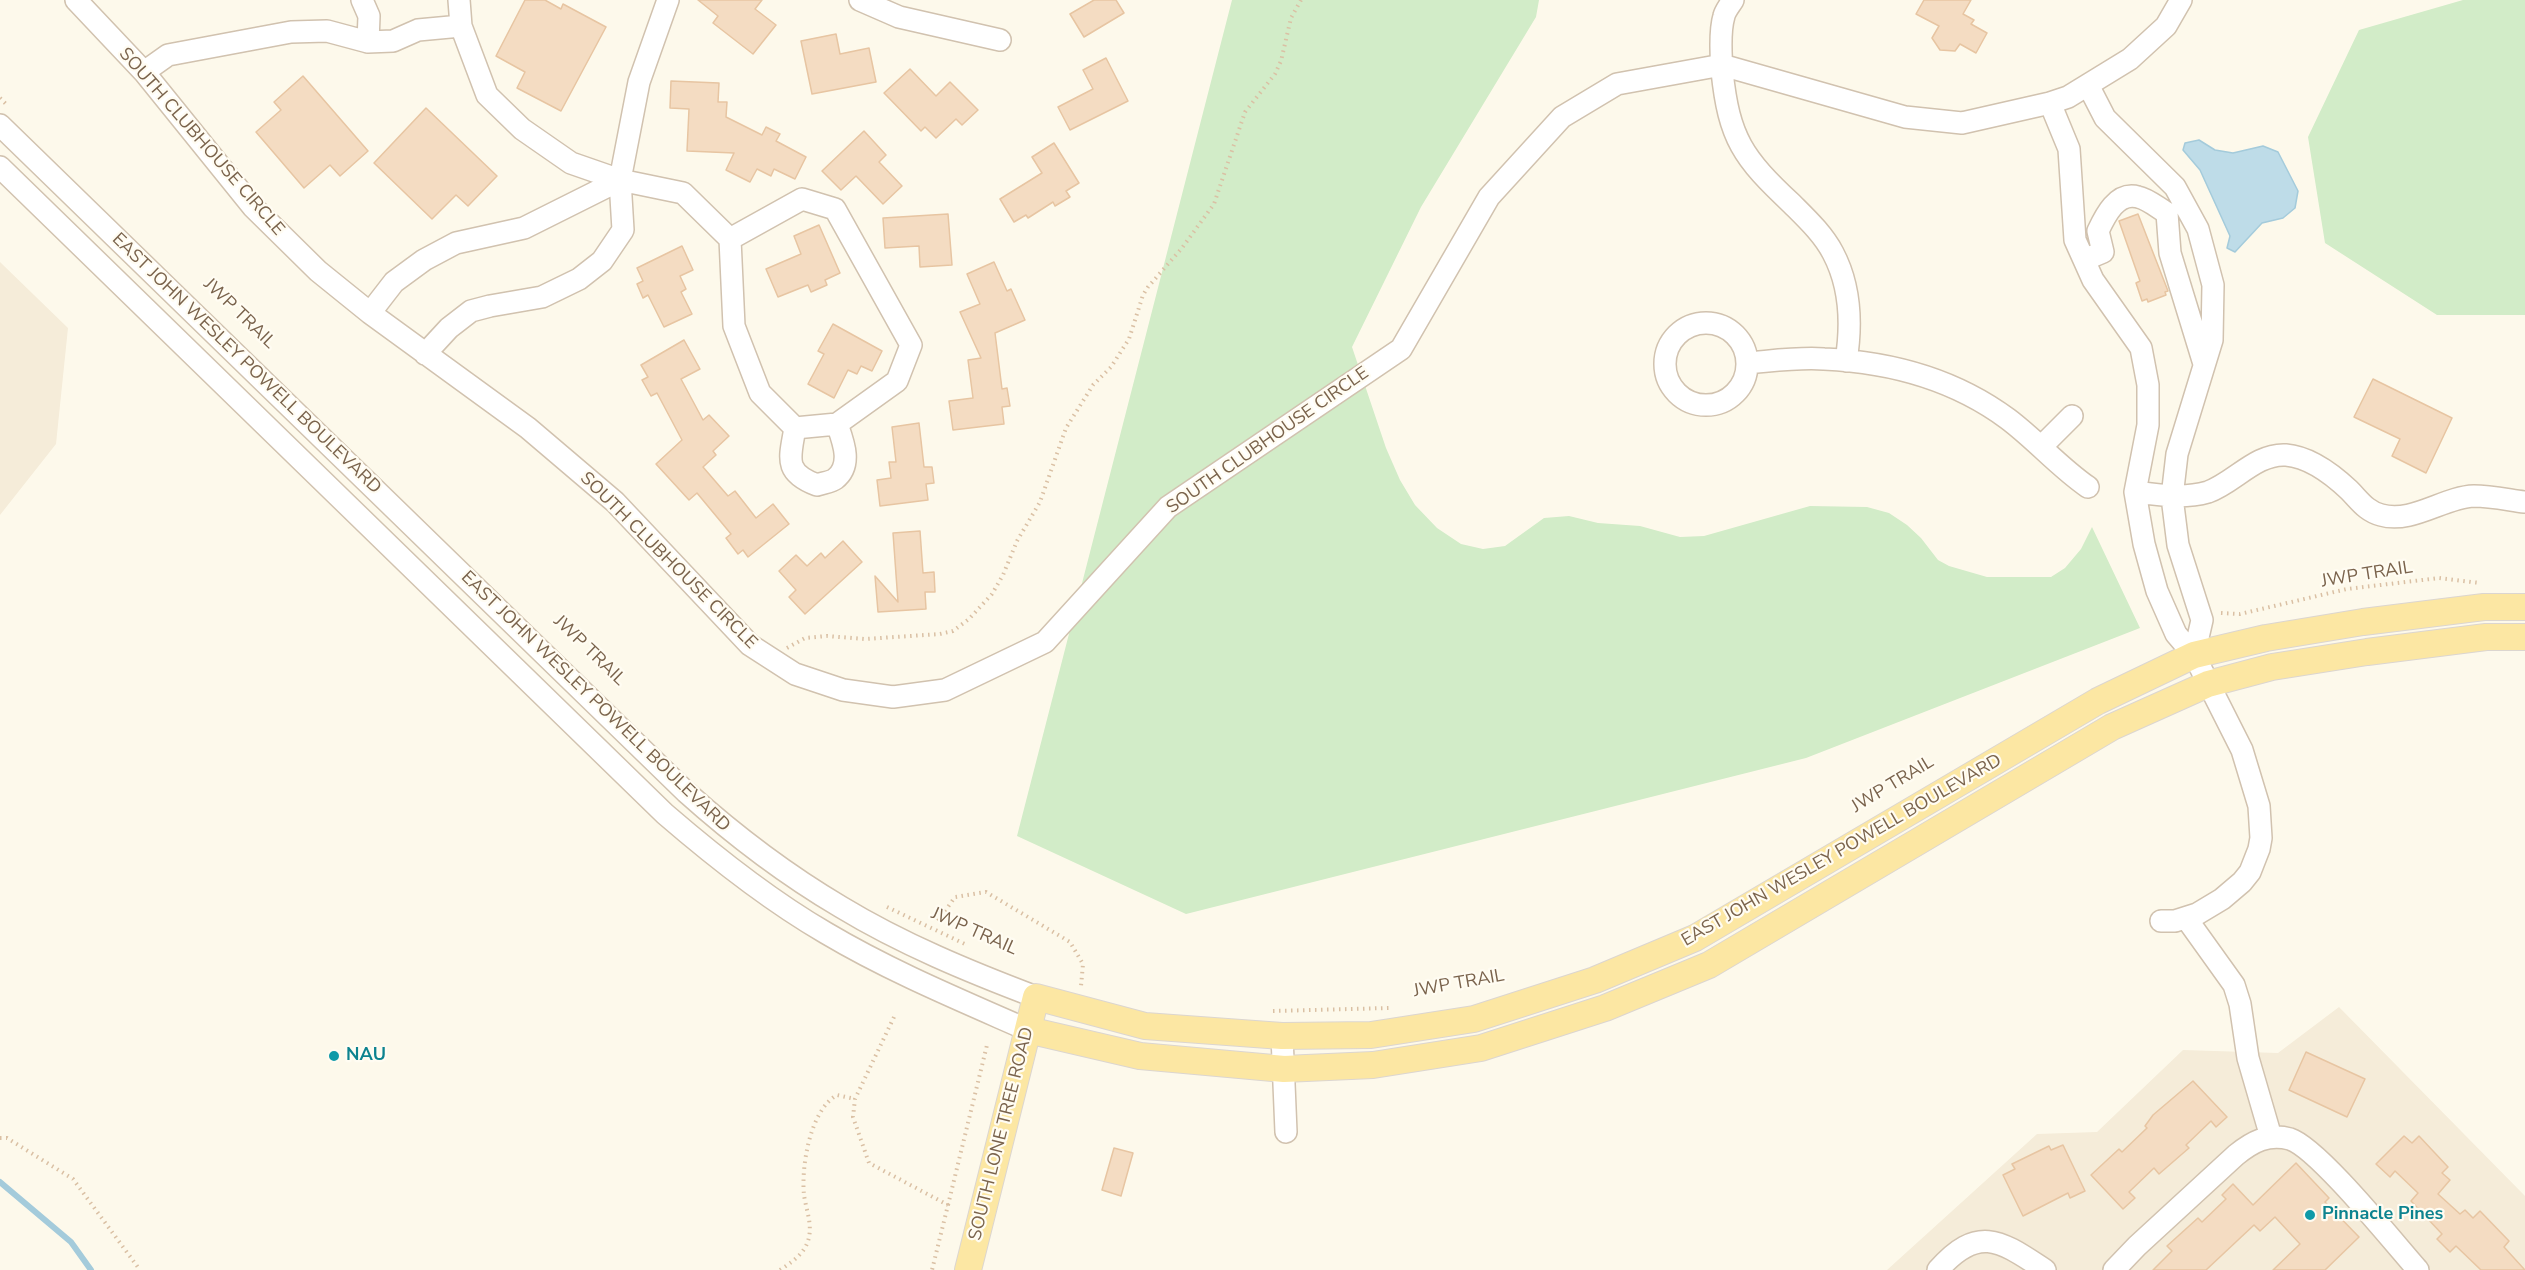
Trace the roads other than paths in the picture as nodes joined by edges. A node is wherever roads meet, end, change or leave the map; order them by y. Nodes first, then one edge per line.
1 (76, 0) edge
2 (362, 0) edge
3 (459, 0) edge
4 (668, 0) edge
5 (860, 0) edge
6 (1733, 0) edge
7 (2181, 0) edge
8 (461, 26) junction
9 (1000, 40) dead end
10 (368, 42) junction
11 (1722, 65) junction
12 (144, 72) junction
13 (2088, 84) junction
14 (2050, 104) junction
15 (4, 116) edge
16 (0, 167) edge
17 (620, 180) junction
18 (2176, 209) junction
19 (730, 239) junction
20 (2084, 260) junction
21 (370, 313) junction
22 (425, 354) junction
23 (1846, 361) junction
24 (1747, 363) dead end
25 (2204, 364) junction
26 (2072, 416) dead end
27 (837, 424) junction
28 (795, 428) junction
29 (2042, 447) junction
30 (2088, 487) dead end
31 (2135, 492) junction
32 (2172, 496) junction
33 (2525, 502) edge
34 (2525, 607) edge
35 (2525, 637) edge
36 (2194, 655) junction
37 (2208, 684) junction
38 (2186, 918) junction
39 (2161, 921) dead end
40 (1036, 997) junction
41 (1028, 1030) junction
42 (1282, 1036) junction
43 (1284, 1069) junction
44 (1286, 1132) dead end
45 (2271, 1137) junction
46 (2406, 1266) edge
47 (968, 1270) edge
48 (1938, 1270) edge
49 (2045, 1270) edge
50 (2114, 1270) edge

1 - 12 street, SOUTH CLUBHOUSE CIRCLE
2 - 10 street
3 - 8 street
4 - 17 street
5 - 9 street
6 - 11 street
7 - 13 street, SOUTH CLUBHOUSE CIRCLE
8 - 10 street
8 - 17 street
10 - 12 street
11 - 14 street, SOUTH CLUBHOUSE CIRCLE
11 - 22 street, SOUTH CLUBHOUSE CIRCLE
11 - 23 street
12 - 21 street, SOUTH CLUBHOUSE CIRCLE
13 - 14 street, SOUTH CLUBHOUSE CIRCLE
13 - 18 street
14 - 20 street
15 - 40 street, EAST JOHN WESLEY POWELL BOULEVARD
16 - 41 street, EAST JOHN WESLEY POWELL BOULEVARD
17 - 19 street
17 - 21 street
17 - 22 street
18 - 20 street
18 - 25 street
18 - 25 street
19 - 27 street
19 - 28 street
20 - 31 street
21 - 22 street, SOUTH CLUBHOUSE CIRCLE
23 - 24 street
23 - 29 street
25 - 32 street
26 - 29 street
27 - 28 street
27 - 28 street
29 - 30 street
31 - 32 street
31 - 36 street
32 - 33 street
32 - 36 street
34 - 36 main road, EAST JOHN WESLEY POWELL BOULEVARD
35 - 37 main road, EAST JOHN WESLEY POWELL BOULEVARD
36 - 37 street
36 - 42 main road, EAST JOHN WESLEY POWELL BOULEVARD
37 - 38 street
37 - 43 main road, EAST JOHN WESLEY POWELL BOULEVARD
38 - 39 street
38 - 45 street
40 - 41 main road, SOUTH LONE TREE ROAD
40 - 42 main road, EAST JOHN WESLEY POWELL BOULEVARD
41 - 43 main road, EAST JOHN WESLEY POWELL BOULEVARD
41 - 47 main road, SOUTH LONE TREE ROAD
42 - 43 street
43 - 44 street
45 - 46 street
45 - 50 street
48 - 49 street

